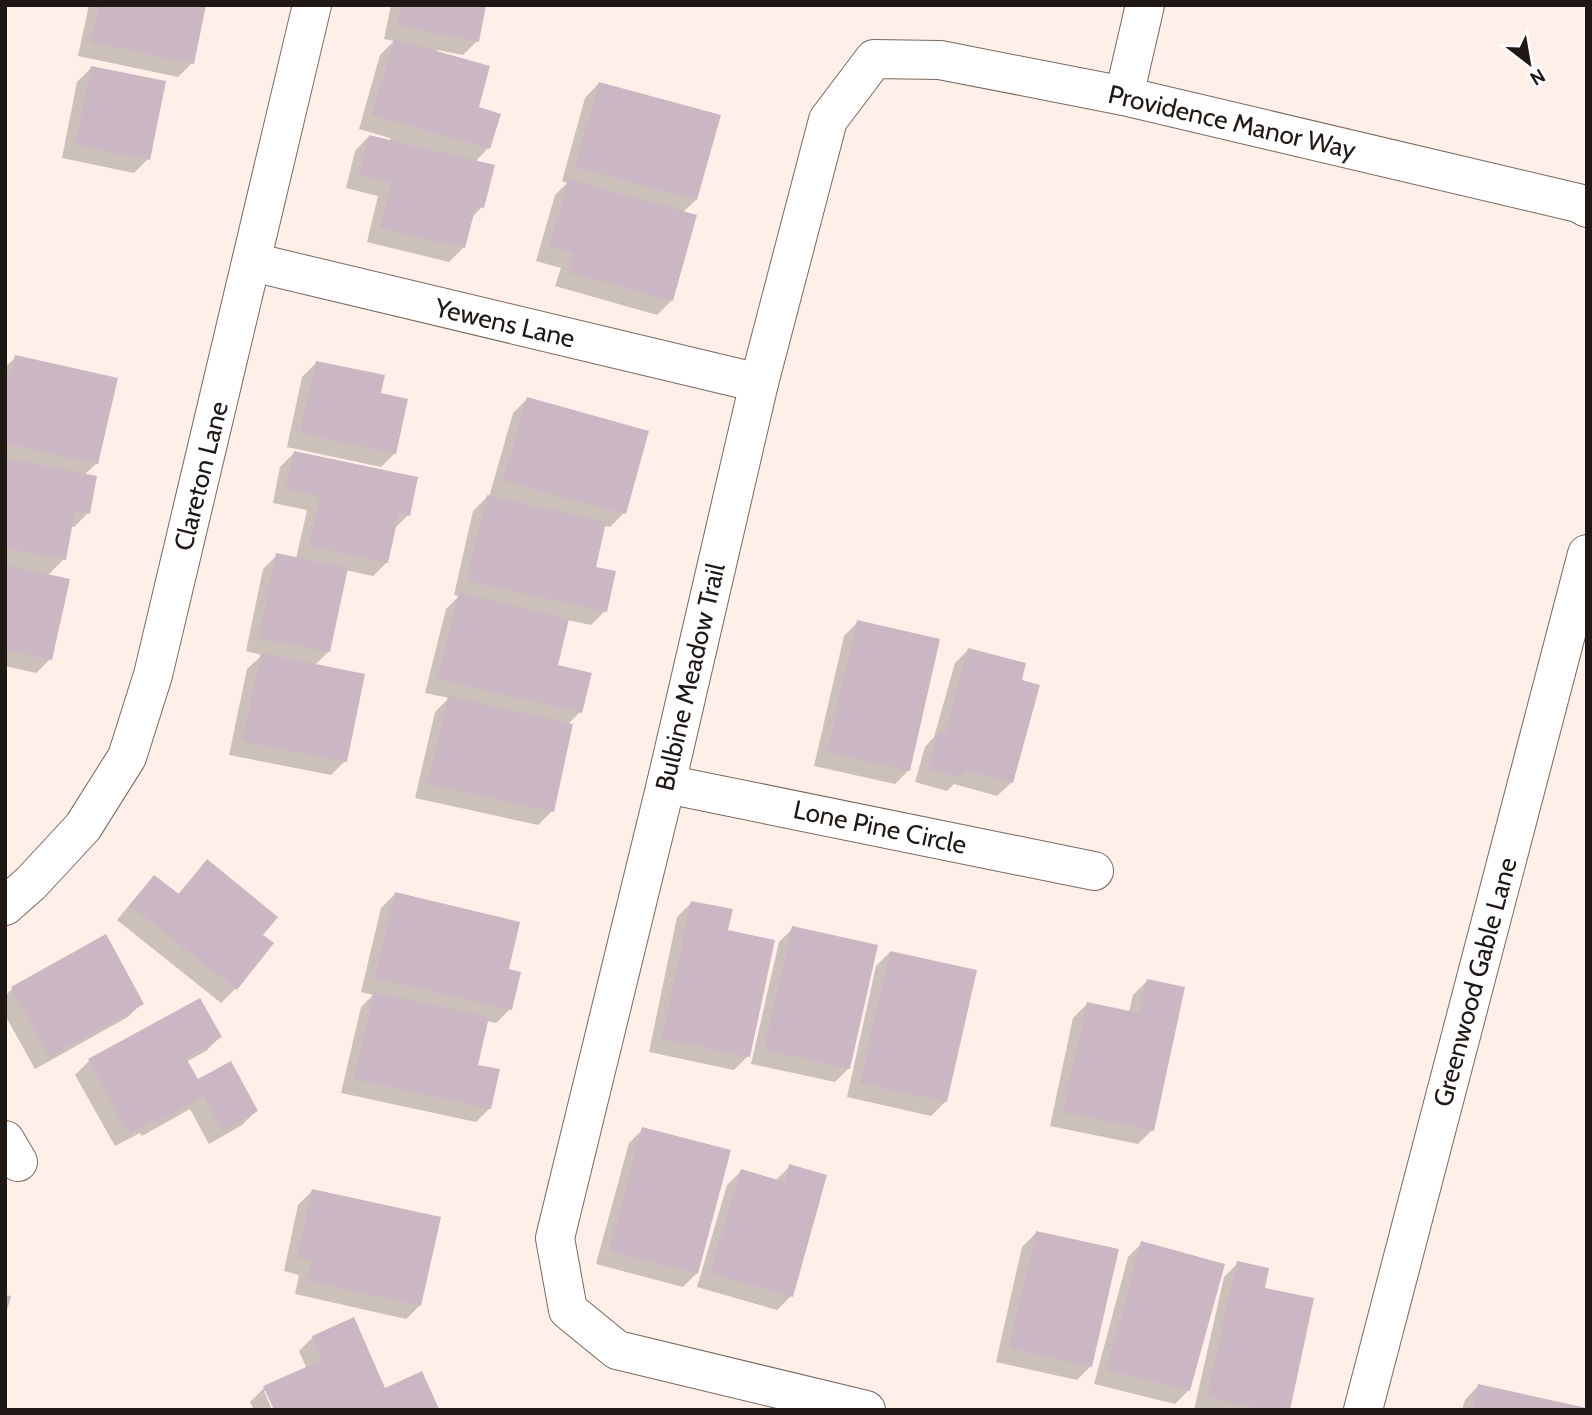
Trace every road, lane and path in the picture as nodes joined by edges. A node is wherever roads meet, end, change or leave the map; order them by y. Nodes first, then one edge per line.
1 (312, 5) edge
2 (1145, 5) edge
3 (874, 60) joint
4 (1124, 96) junction
5 (1587, 208) edge
6 (252, 262) junction
7 (759, 383) junction
8 (1586, 564) edge
9 (666, 784) junction
10 (1094, 871) dead end
11 (5, 906) edge
12 (866, 1410) edge
13 (1363, 1410) edge

1 - 6 street, Clareton Lane
2 - 4 street
3 - 4 street, Providence Manor Way
3 - 7 street, Bulbine Meadow Trail
4 - 5 street, Providence Manor Way
6 - 7 street, Yewens Lane
6 - 11 street, Clareton Lane
7 - 9 street, Bulbine Meadow Trail
8 - 13 street, Greenwood Gable Lane
9 - 10 street, Lone Pine Circle
9 - 12 street, Bulbine Meadow Trail

